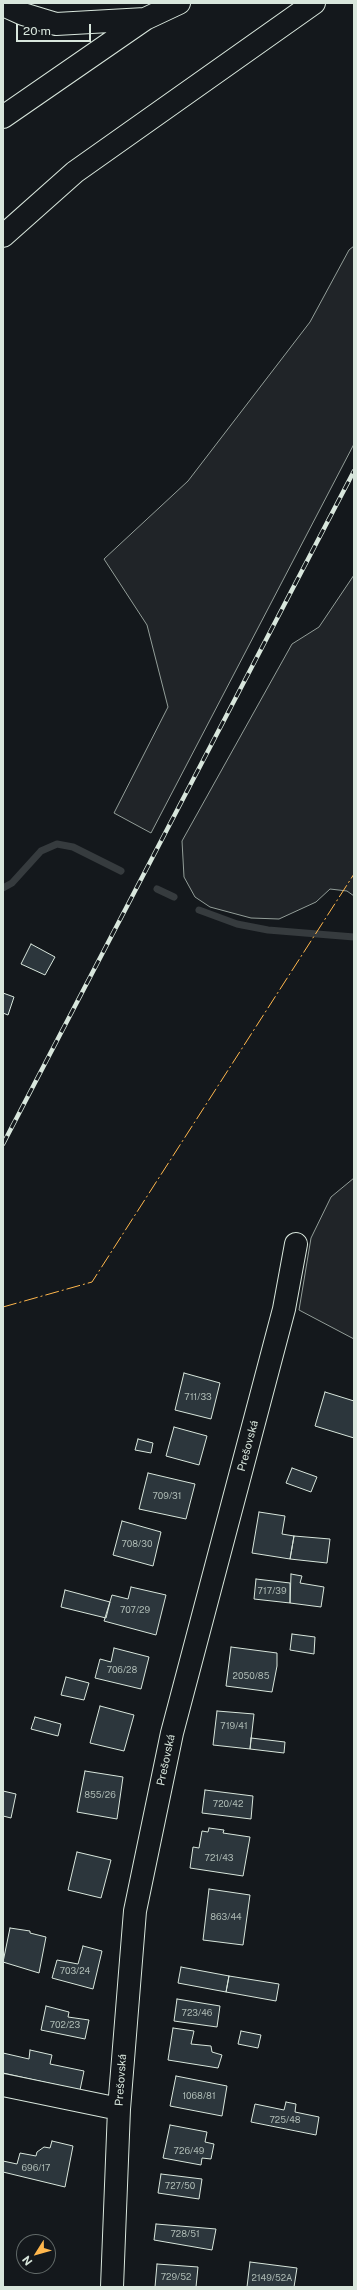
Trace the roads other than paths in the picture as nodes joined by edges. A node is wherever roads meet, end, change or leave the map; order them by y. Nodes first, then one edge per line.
1 (179, 3) edge
2 (3, 5) edge
3 (311, 5) edge
4 (145, 19) junction
5 (3, 117) edge
6 (75, 172) junction
7 (3, 236) edge
8 (3, 254) edge
9 (296, 1244) dead end
10 (3, 2085) edge
11 (119, 2109) junction
12 (112, 2287) edge

1 - 4 main road
2 - 4 main road
3 - 6 main road
4 - 5 main road
6 - 7 main road
6 - 8 main road
9 - 11 main road, Prešovská
10 - 11 main road
11 - 12 main road, Prešovská

